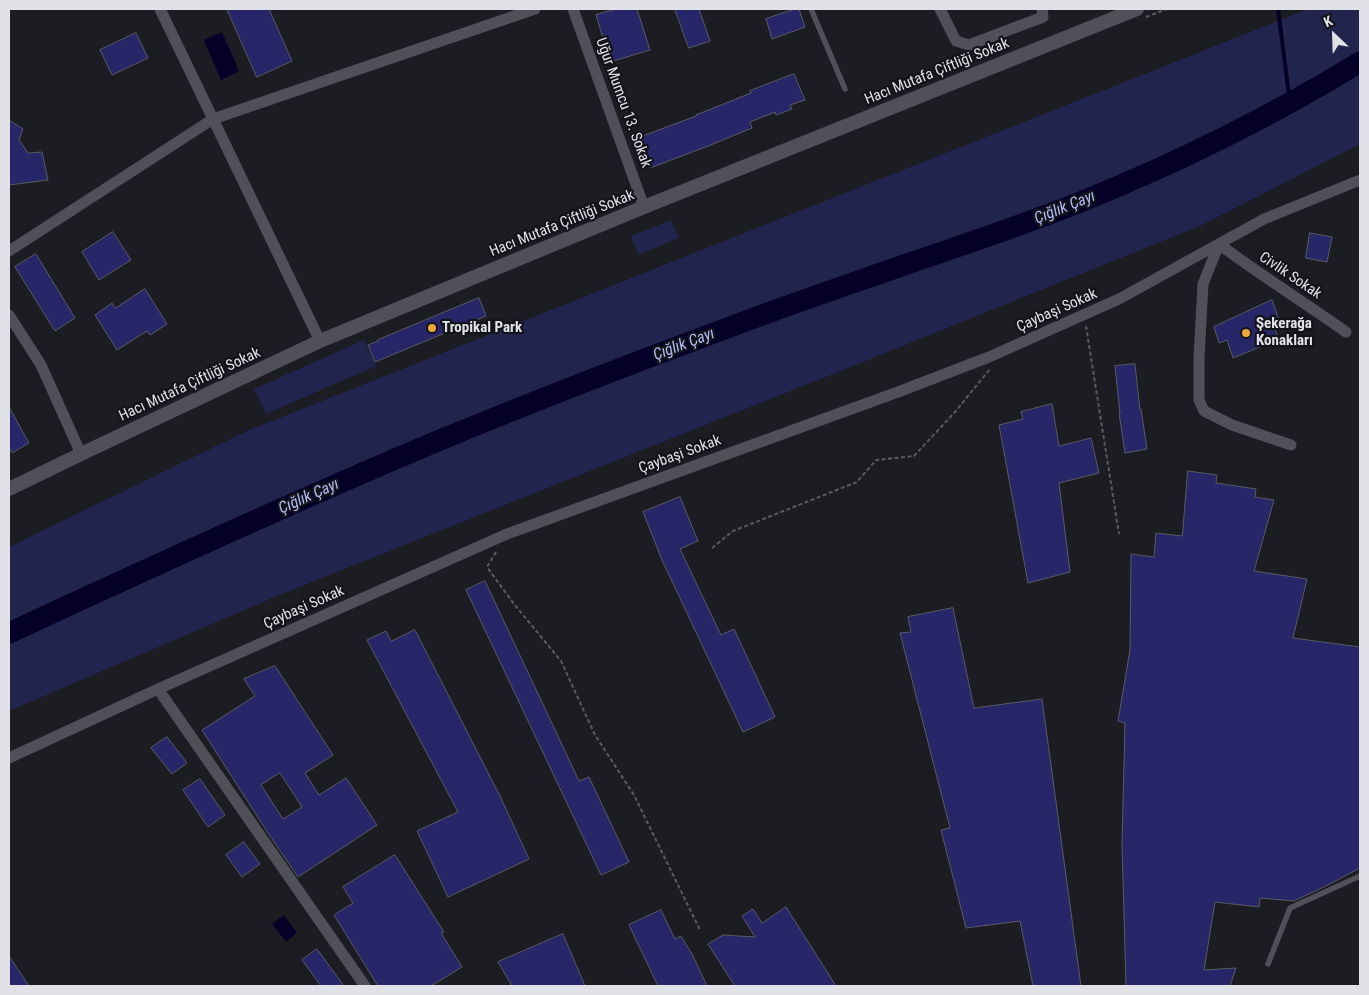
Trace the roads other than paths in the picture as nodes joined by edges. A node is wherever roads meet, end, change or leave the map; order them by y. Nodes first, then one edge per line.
1 (160, 9) edge
2 (535, 9) edge
3 (573, 9) edge
4 (812, 9) edge
5 (940, 9) edge
6 (1042, 13) edge
7 (1138, 14) edge
8 (845, 89) dead end
9 (213, 119) junction
10 (1360, 180) edge
11 (644, 207) junction
12 (1218, 244) junction
13 (9, 251) edge
14 (9, 315) edge
15 (1346, 332) dead end
16 (320, 341) junction
17 (1291, 445) dead end
18 (81, 454) junction
19 (9, 489) edge
20 (158, 689) junction
21 (9, 758) edge
22 (1360, 876) edge
23 (1268, 964) dead end
24 (365, 986) edge

1 - 9 street
2 - 9 street
3 - 11 street, Uğur Mumcu 13. Sokak
4 - 8 lane
5 - 6 street
7 - 11 street, Hacı Mutafa Çiftliği Sokak
9 - 13 street
9 - 16 street
10 - 12 street, Çaybaşi Sokak
11 - 16 street, Hacı Mutafa Çiftliği Sokak
12 - 15 street, Civlik Sokak
12 - 17 street
12 - 20 street, Çaybaşi Sokak
14 - 18 street
16 - 18 street, Hacı Mutafa Çiftliği Sokak
18 - 19 street, Hacı Mutafa Çiftliği Sokak
20 - 21 street, Çaybaşi Sokak
20 - 24 street
22 - 23 lane

